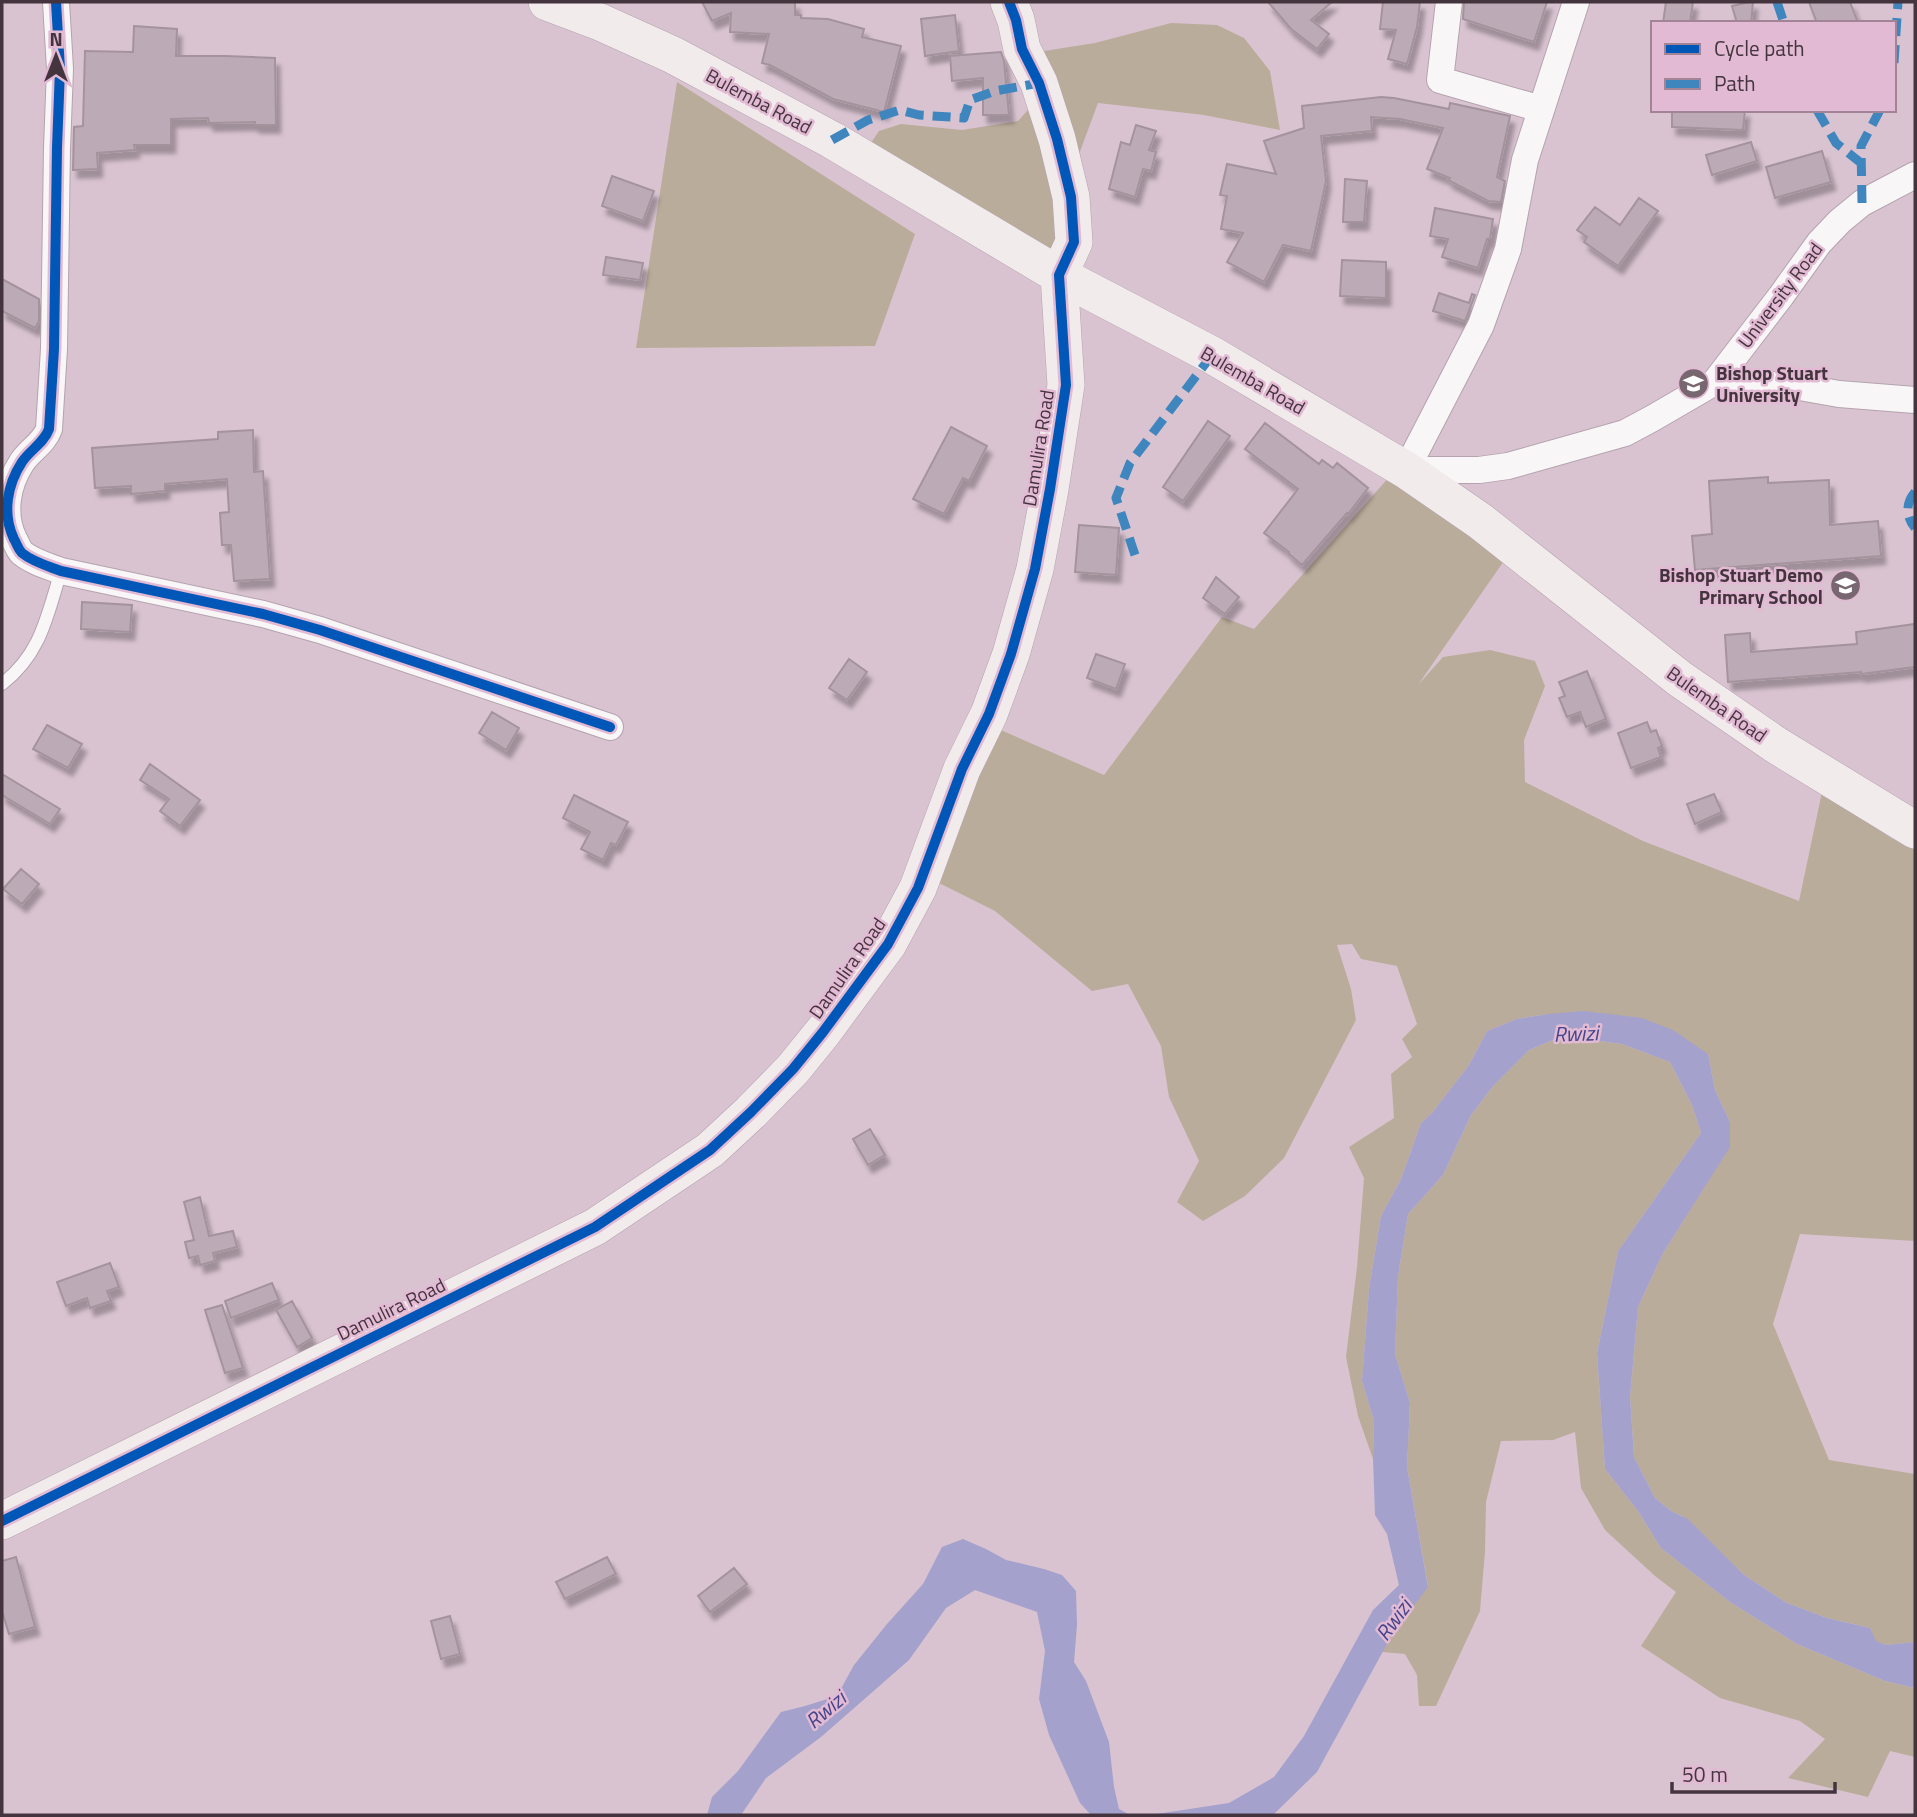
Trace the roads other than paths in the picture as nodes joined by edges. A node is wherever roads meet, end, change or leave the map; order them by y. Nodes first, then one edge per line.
1 (56, 2) edge
2 (547, 2) edge
3 (1009, 2) edge
4 (1449, 2) edge
5 (1576, 2) edge
6 (1541, 109) junction
7 (1915, 174) edge
8 (1059, 275) junction
9 (1714, 382) junction
10 (1915, 400) edge
11 (1406, 470) junction
12 (61, 571) junction
13 (2, 684) edge
14 (610, 727) dead end
15 (1915, 830) edge
16 (2, 1521) edge

1 - 12 street
2 - 8 street, Bulemba Road
3 - 8 street, Damulira Road
4 - 6 street
5 - 6 street
6 - 11 street
7 - 9 street, University Road
8 - 11 street, Bulemba Road
8 - 16 street, Damulira Road
9 - 10 street
9 - 11 street, University Road
11 - 15 street, Bulemba Road
12 - 13 lane
12 - 14 street

